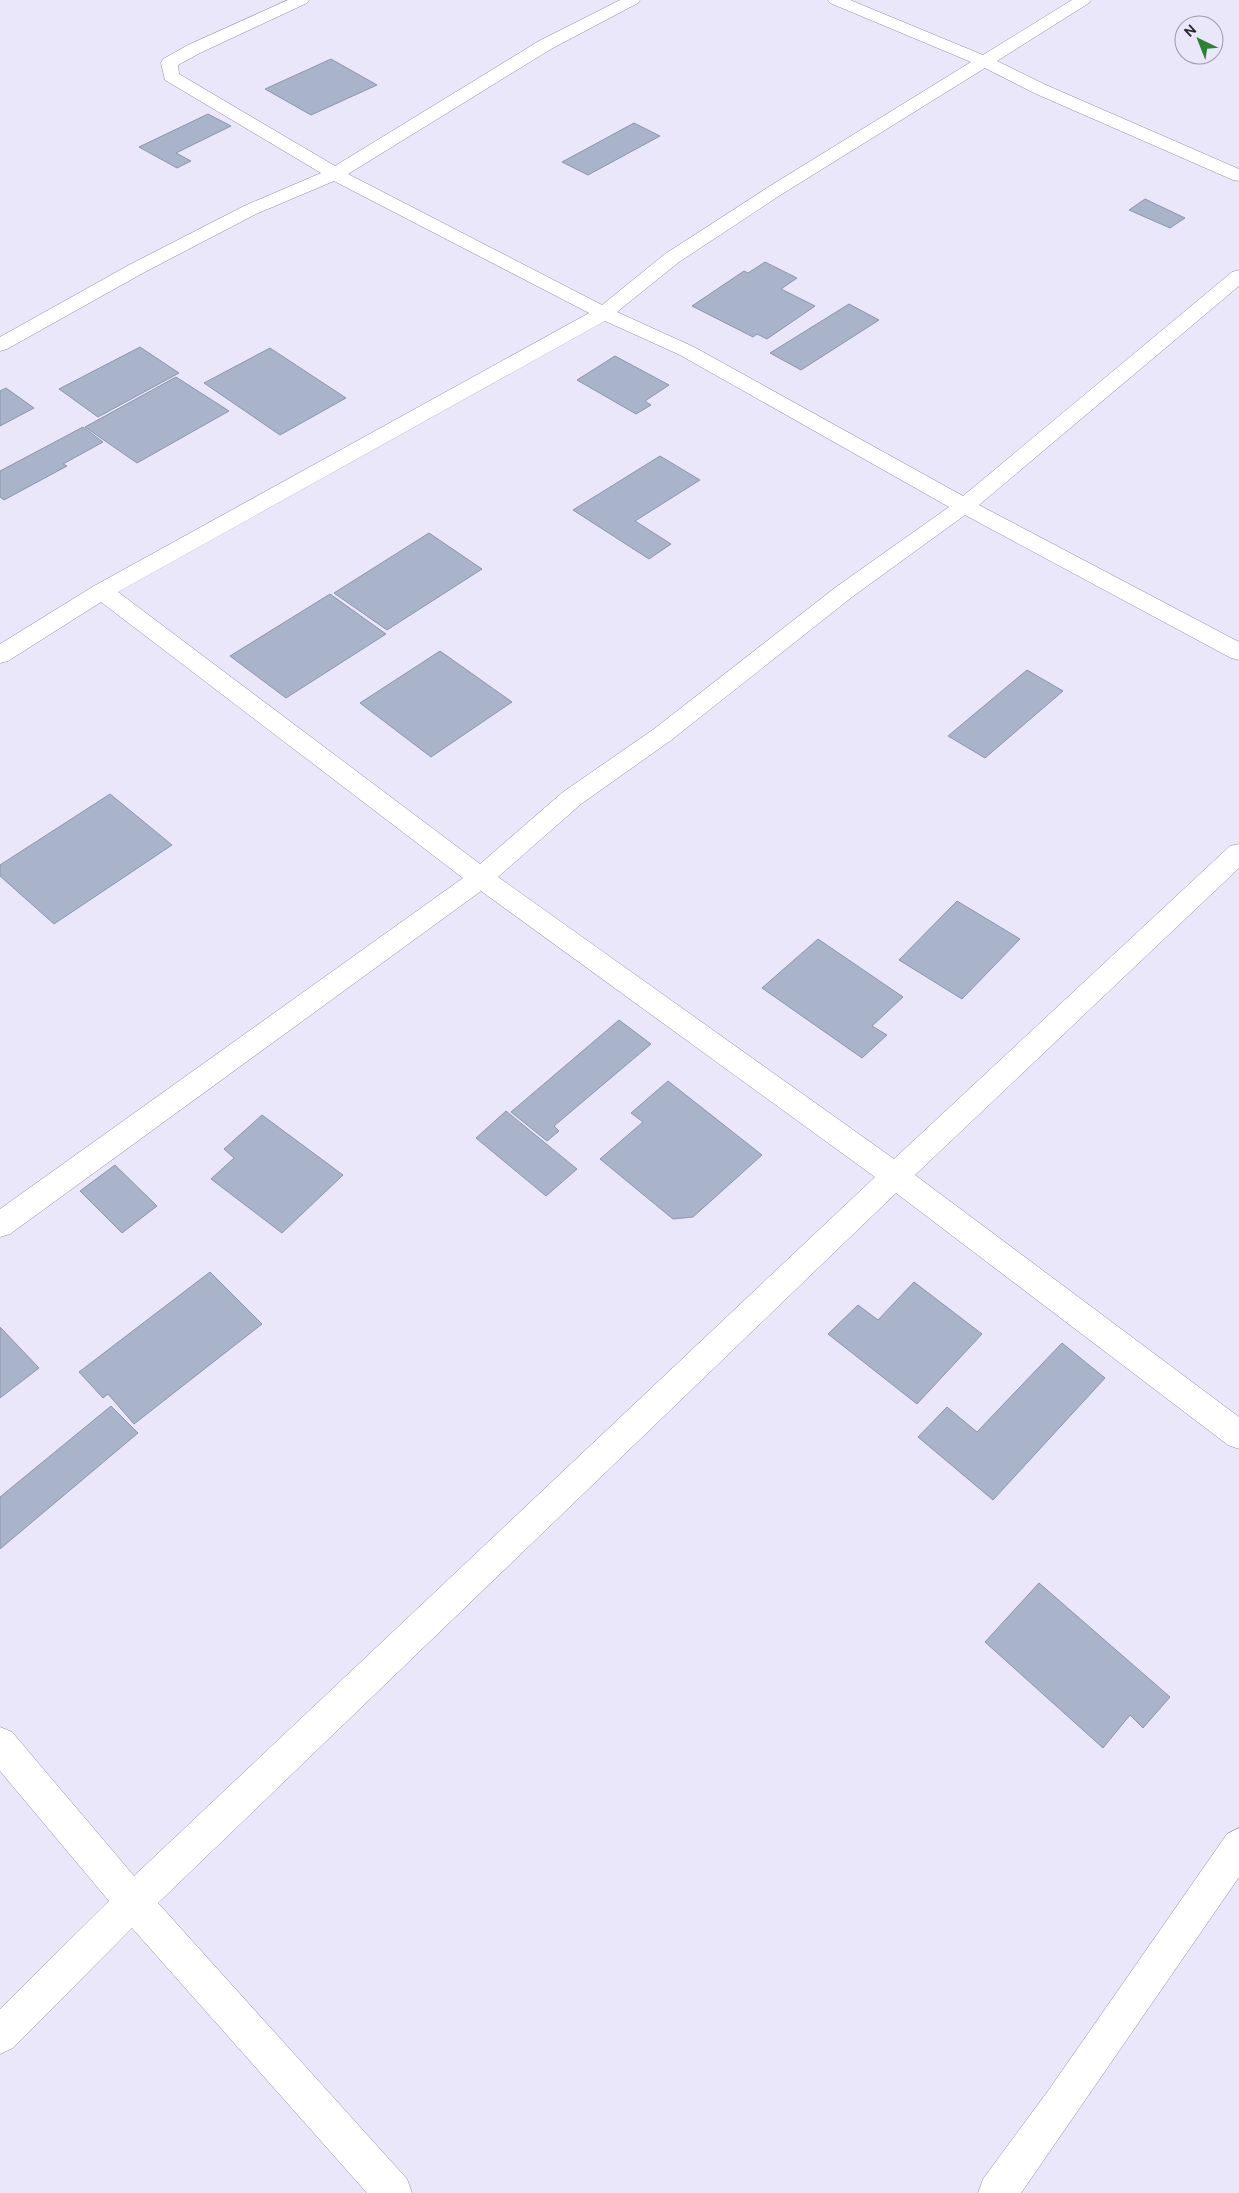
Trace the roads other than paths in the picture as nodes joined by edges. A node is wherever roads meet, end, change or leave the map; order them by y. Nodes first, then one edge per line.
1 (301, 0) edge
2 (632, 0) edge
3 (836, 0) edge
4 (1083, 0) edge
5 (984, 61) junction
6 (335, 174) junction
7 (1239, 176) edge
8 (1239, 276) edge
9 (604, 313) junction
10 (0, 345) edge
11 (964, 506) junction
12 (102, 591) junction
13 (1239, 652) edge
14 (0, 655) edge
15 (1239, 853) edge
16 (481, 878) junction
17 (895, 1176) junction
18 (0, 1225) edge
19 (1239, 1435) edge
20 (0, 1744) edge
21 (1239, 1846) edge
22 (133, 1902) junction
23 (0, 2035) edge
24 (393, 2193) edge
25 (997, 2193) edge

1 - 6 street
2 - 6 street
3 - 5 street
4 - 5 street
5 - 7 street
5 - 9 street
6 - 9 street
6 - 10 street
8 - 11 street
9 - 11 street
9 - 12 street
11 - 13 street
11 - 16 street
12 - 14 street
12 - 16 street
15 - 17 street
16 - 17 street
16 - 18 street
17 - 19 street
17 - 22 street
20 - 22 street
21 - 25 street
22 - 23 street
22 - 24 street

